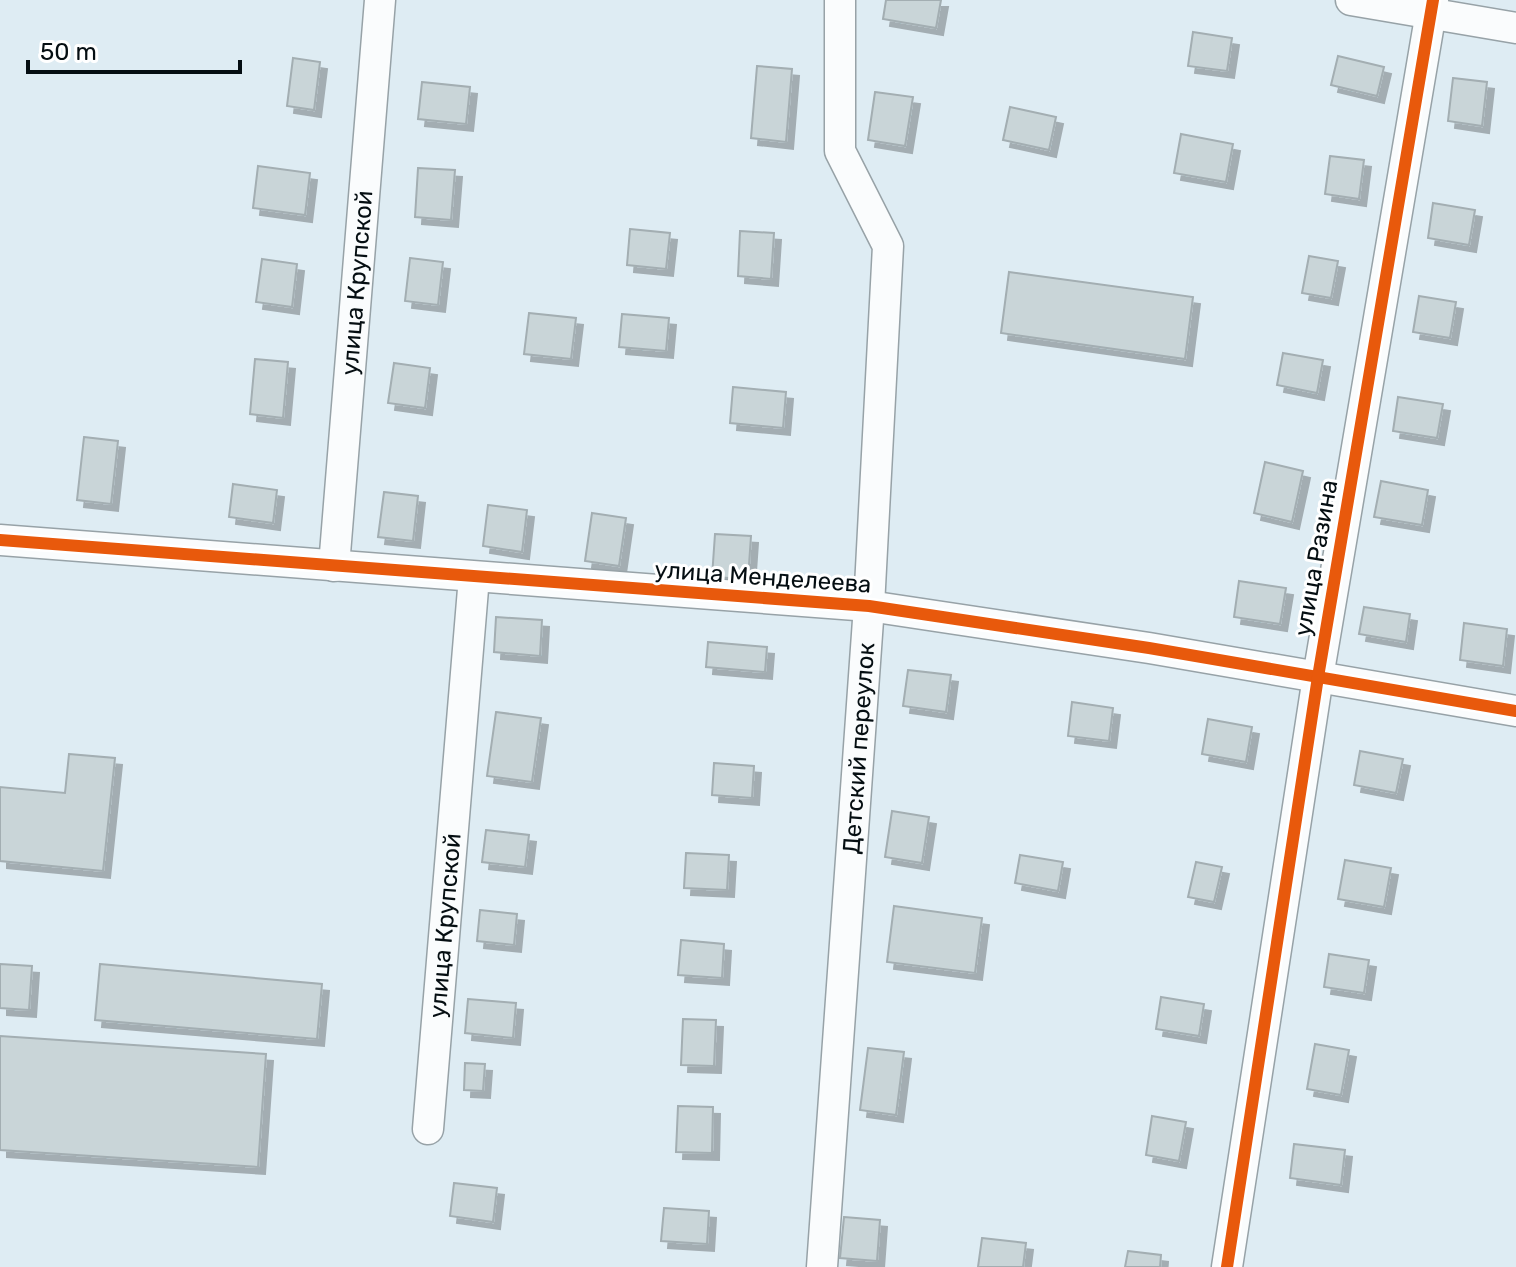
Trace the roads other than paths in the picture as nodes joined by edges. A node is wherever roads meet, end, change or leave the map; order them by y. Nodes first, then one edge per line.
1 (380, 0) edge
2 (840, 0) edge
3 (1351, 0) edge
4 (1432, 7) edge
5 (1516, 28) edge
6 (0, 540) edge
7 (334, 566) junction
8 (474, 577) junction
9 (869, 606) junction
10 (1318, 677) junction
11 (1516, 711) edge
12 (428, 1129) dead end
13 (822, 1267) edge
14 (1227, 1267) edge

1 - 7 street, улица Крупской
2 - 9 street, Детский переулок
3 - 4 street
4 - 5 street
4 - 10 street, улица Разина
6 - 7 street, улица Менделеева
7 - 8 street, улица Менделеева
8 - 9 street, улица Менделеева
8 - 12 street, улица Крупской
9 - 10 street, улица Менделеева
9 - 13 street, Детский переулок
10 - 11 street, улица Менделеева
10 - 14 street, улица Разина

